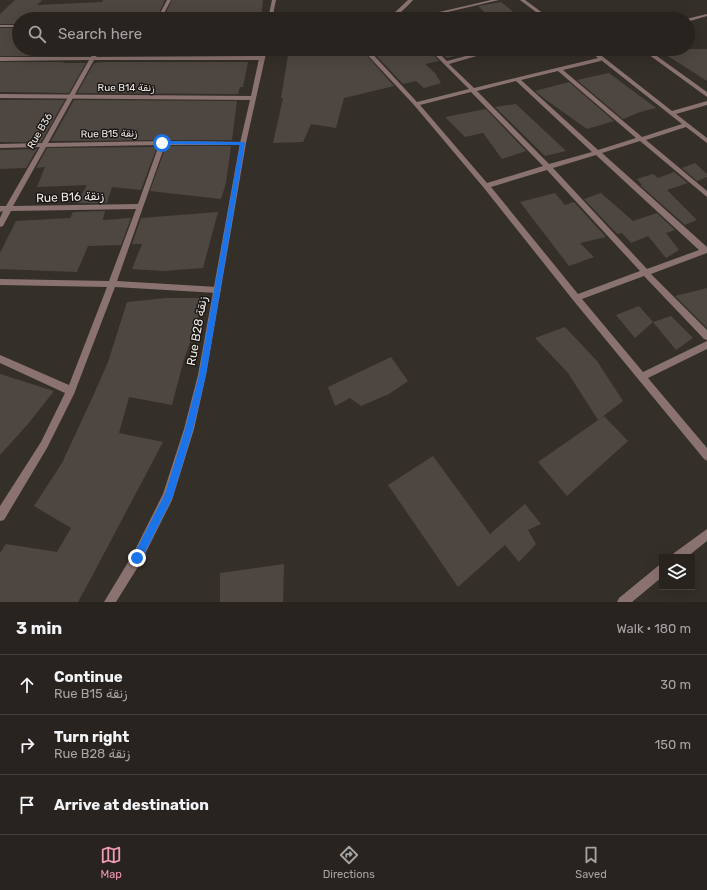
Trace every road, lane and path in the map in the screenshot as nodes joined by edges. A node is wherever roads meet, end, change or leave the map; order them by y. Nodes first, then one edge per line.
1 (169, 0) edge
2 (274, 0) edge
3 (410, 0) edge
4 (497, 0) edge
5 (522, 0) edge
6 (163, 12) edge
7 (271, 12) edge
8 (401, 12) edge
9 (443, 12) edge
10 (540, 12) edge
11 (707, 15) edge
12 (695, 18) edge
13 (0, 26) edge
14 (12, 26) edge
15 (94, 56) edge
16 (371, 56) edge
17 (439, 56) edge
18 (472, 56) edge
19 (598, 56) edge
20 (654, 56) edge
21 (0, 58) edge
22 (262, 58) joint
23 (92, 59) junction
24 (601, 59) junction
25 (446, 63) junction
26 (559, 69) junction
27 (517, 79) junction
28 (472, 90) junction
29 (707, 95) edge
30 (0, 96) edge
31 (72, 97) junction
32 (253, 98) junction
33 (707, 103) edge
34 (416, 104) junction
35 (671, 113) junction
36 (686, 125) junction
37 (640, 139) junction
38 (707, 141) edge
39 (162, 143) junction
40 (243, 143) junction
41 (43, 145) junction
42 (0, 146) edge
43 (598, 152) junction
44 (548, 167) junction
45 (486, 186) junction
46 (707, 195) edge
47 (140, 206) junction
48 (3, 209) edge
49 (0, 224) edge
50 (706, 250) edge
51 (646, 272) junction
52 (0, 282) edge
53 (112, 284) junction
54 (217, 290) junction
55 (576, 298) junction
56 (707, 336) edge
57 (707, 345) edge
58 (0, 359) edge
59 (641, 377) junction
60 (71, 391) junction
61 (707, 456) edge
62 (0, 516) edge
63 (707, 534) edge
64 (682, 554) edge
65 (659, 572) edge
66 (110, 602) edge
67 (623, 602) edge

1 - 6 street
2 - 7 street
3 - 8 street
4 - 9 street
5 - 10 street
11 - 12 street
13 - 14 street
15 - 23 street, Rue B36
16 - 34 street
17 - 25 street
18 - 25 street
19 - 24 street
20 - 29 street
21 - 23 street
22 - 23 street
22 - 32 street, Rue B28 زنقة
23 - 31 street, Rue B36
24 - 26 street
24 - 35 street
25 - 28 street
26 - 27 street
26 - 37 street
27 - 28 street
27 - 43 street
28 - 34 street
28 - 44 street
30 - 31 street, Rue B14 زنقة
31 - 32 street, Rue B14 زنقة
31 - 41 street, Rue B36
32 - 40 street, Rue B28 زنقة
33 - 35 street
34 - 45 street
35 - 36 street
36 - 37 street
36 - 38 street
37 - 43 street
37 - 46 street
39 - 40 street, Rue B15 زنقة
39 - 41 street, Rue B15 زنقة
39 - 47 street
40 - 54 street, Rue B28 زنقة
41 - 42 street, Rue B15 زنقة
41 - 48 street, Rue B36
43 - 44 street
43 - 50 street
44 - 45 street
44 - 51 street
45 - 55 street
47 - 48 street, Rue B16 زنقة
47 - 53 street
48 - 49 street, Rue B36
50 - 51 street
51 - 55 street
51 - 56 street
52 - 53 street
53 - 54 street
53 - 60 street
54 - 66 street, Rue B28 زنقة
55 - 59 street
57 - 59 street
58 - 60 street
59 - 61 street
60 - 62 street
63 - 64 street
65 - 67 street

